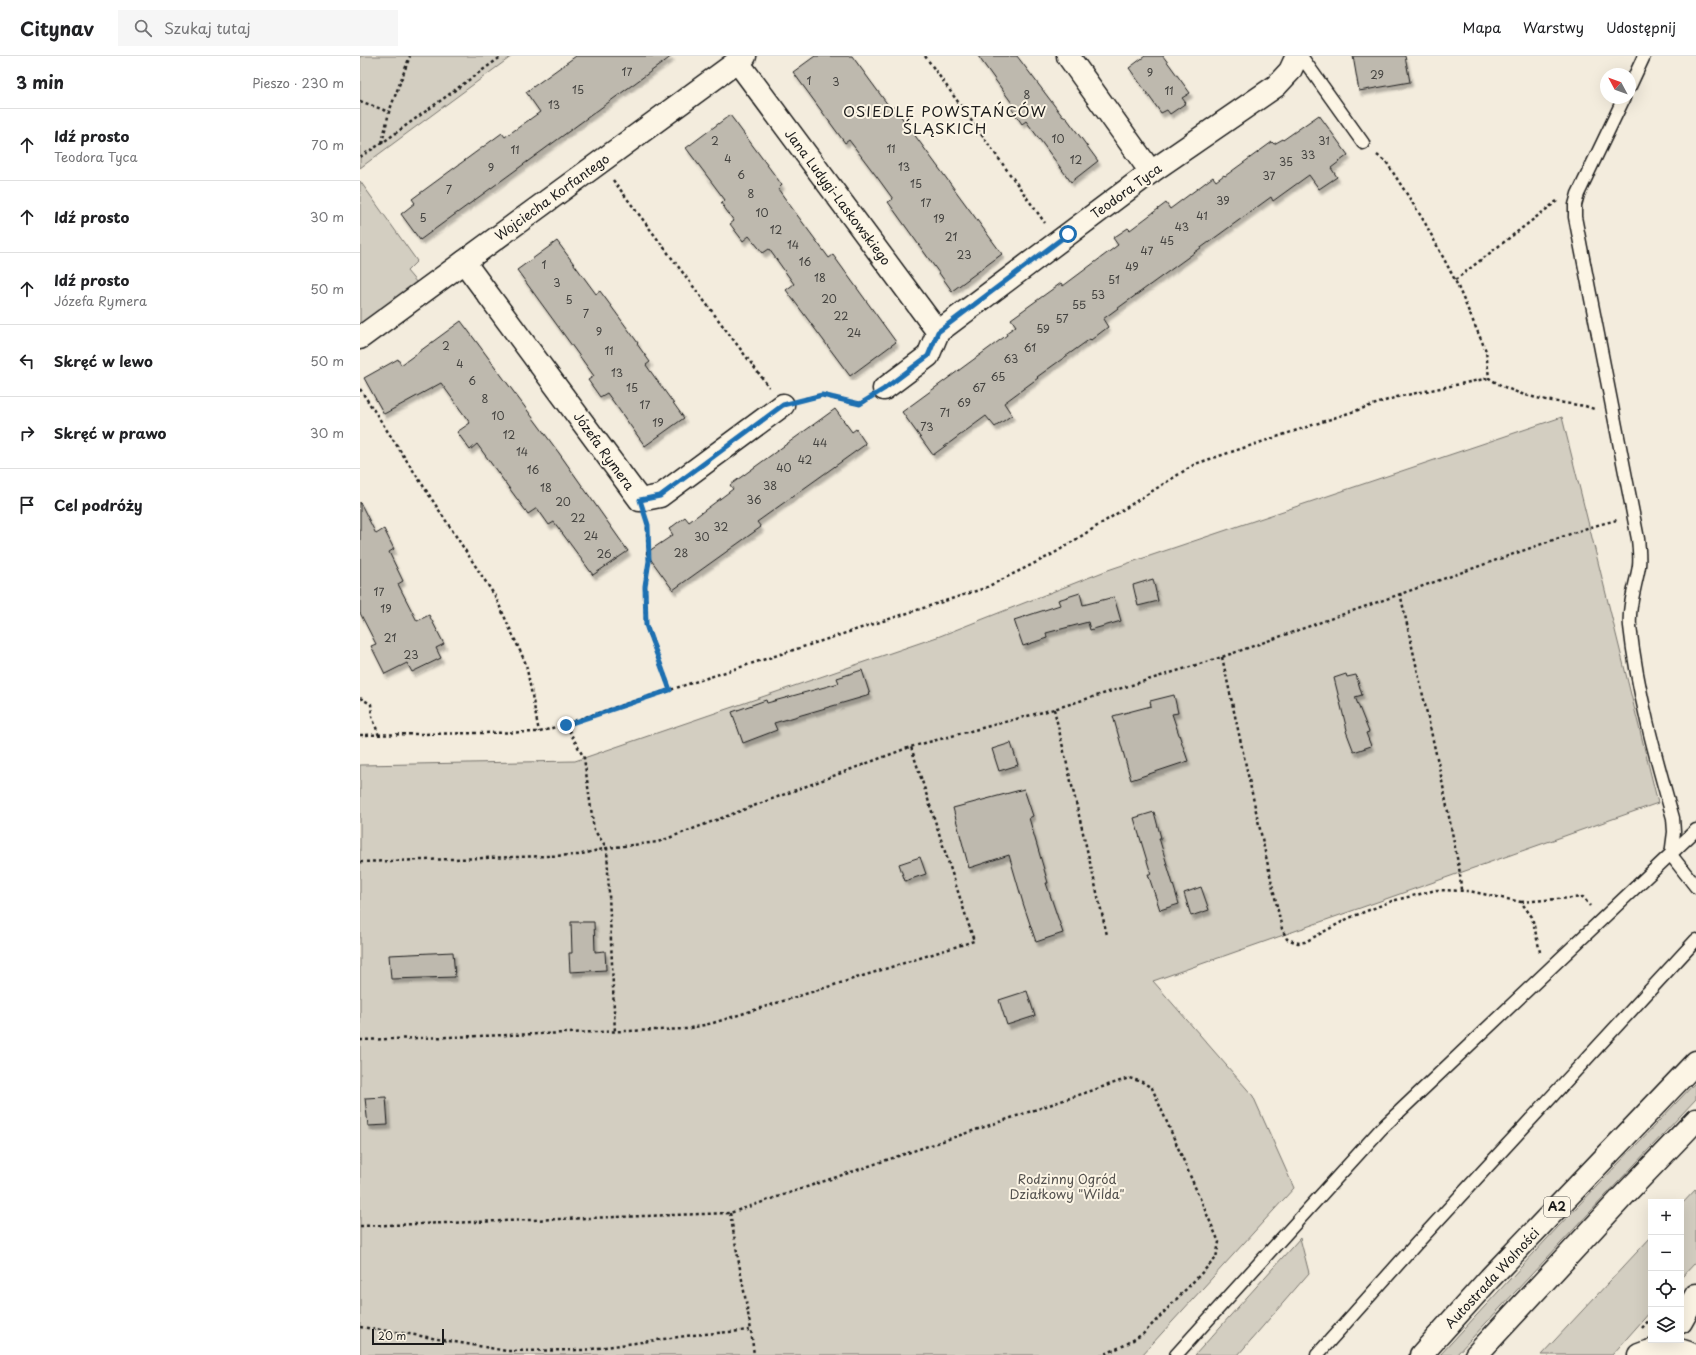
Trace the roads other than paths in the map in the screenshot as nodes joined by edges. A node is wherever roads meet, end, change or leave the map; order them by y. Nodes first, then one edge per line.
1 (1068, 56) edge
2 (1297, 56) edge
3 (1301, 56) edge
4 (1644, 56) edge
5 (741, 59) edge
6 (1636, 73) edge
7 (1621, 104) edge
8 (1363, 143) road end
9 (1151, 172) junction
10 (464, 262) junction
11 (938, 332) junction
12 (360, 338) edge
13 (884, 389) road end
14 (783, 405) road end
15 (1696, 830) edge
16 (1671, 854) junction
17 (1696, 887) edge
18 (1696, 940) edge
19 (1696, 1062) edge
20 (1696, 1120) edge
21 (1696, 1295) edge
22 (1684, 1317) edge
23 (1656, 1348) edge
24 (1176, 1355) edge
25 (1317, 1355) edge
26 (1421, 1355) edge
27 (1476, 1355) edge
28 (1693, 1355) edge

1 - 9 main road
2 - 9 main road, Teodora Tyca
3 - 8 lane
4 - 6 lane
5 - 10 main road, Wojciecha Korfantego
5 - 11 main road, Jana Ludygi-Laskowskiego
7 - 16 lane
9 - 11 main road, Teodora Tyca
10 - 12 main road, Wojciecha Korfantego
10 - 14 main road, Józefa Rymera
11 - 13 main road
15 - 16 lane
16 - 17 lane
16 - 24 lane
18 - 25 lane
19 - 26 main road, Autostrada Wolności / A2
20 - 27 main road
21 - 22 main road
23 - 28 main road

